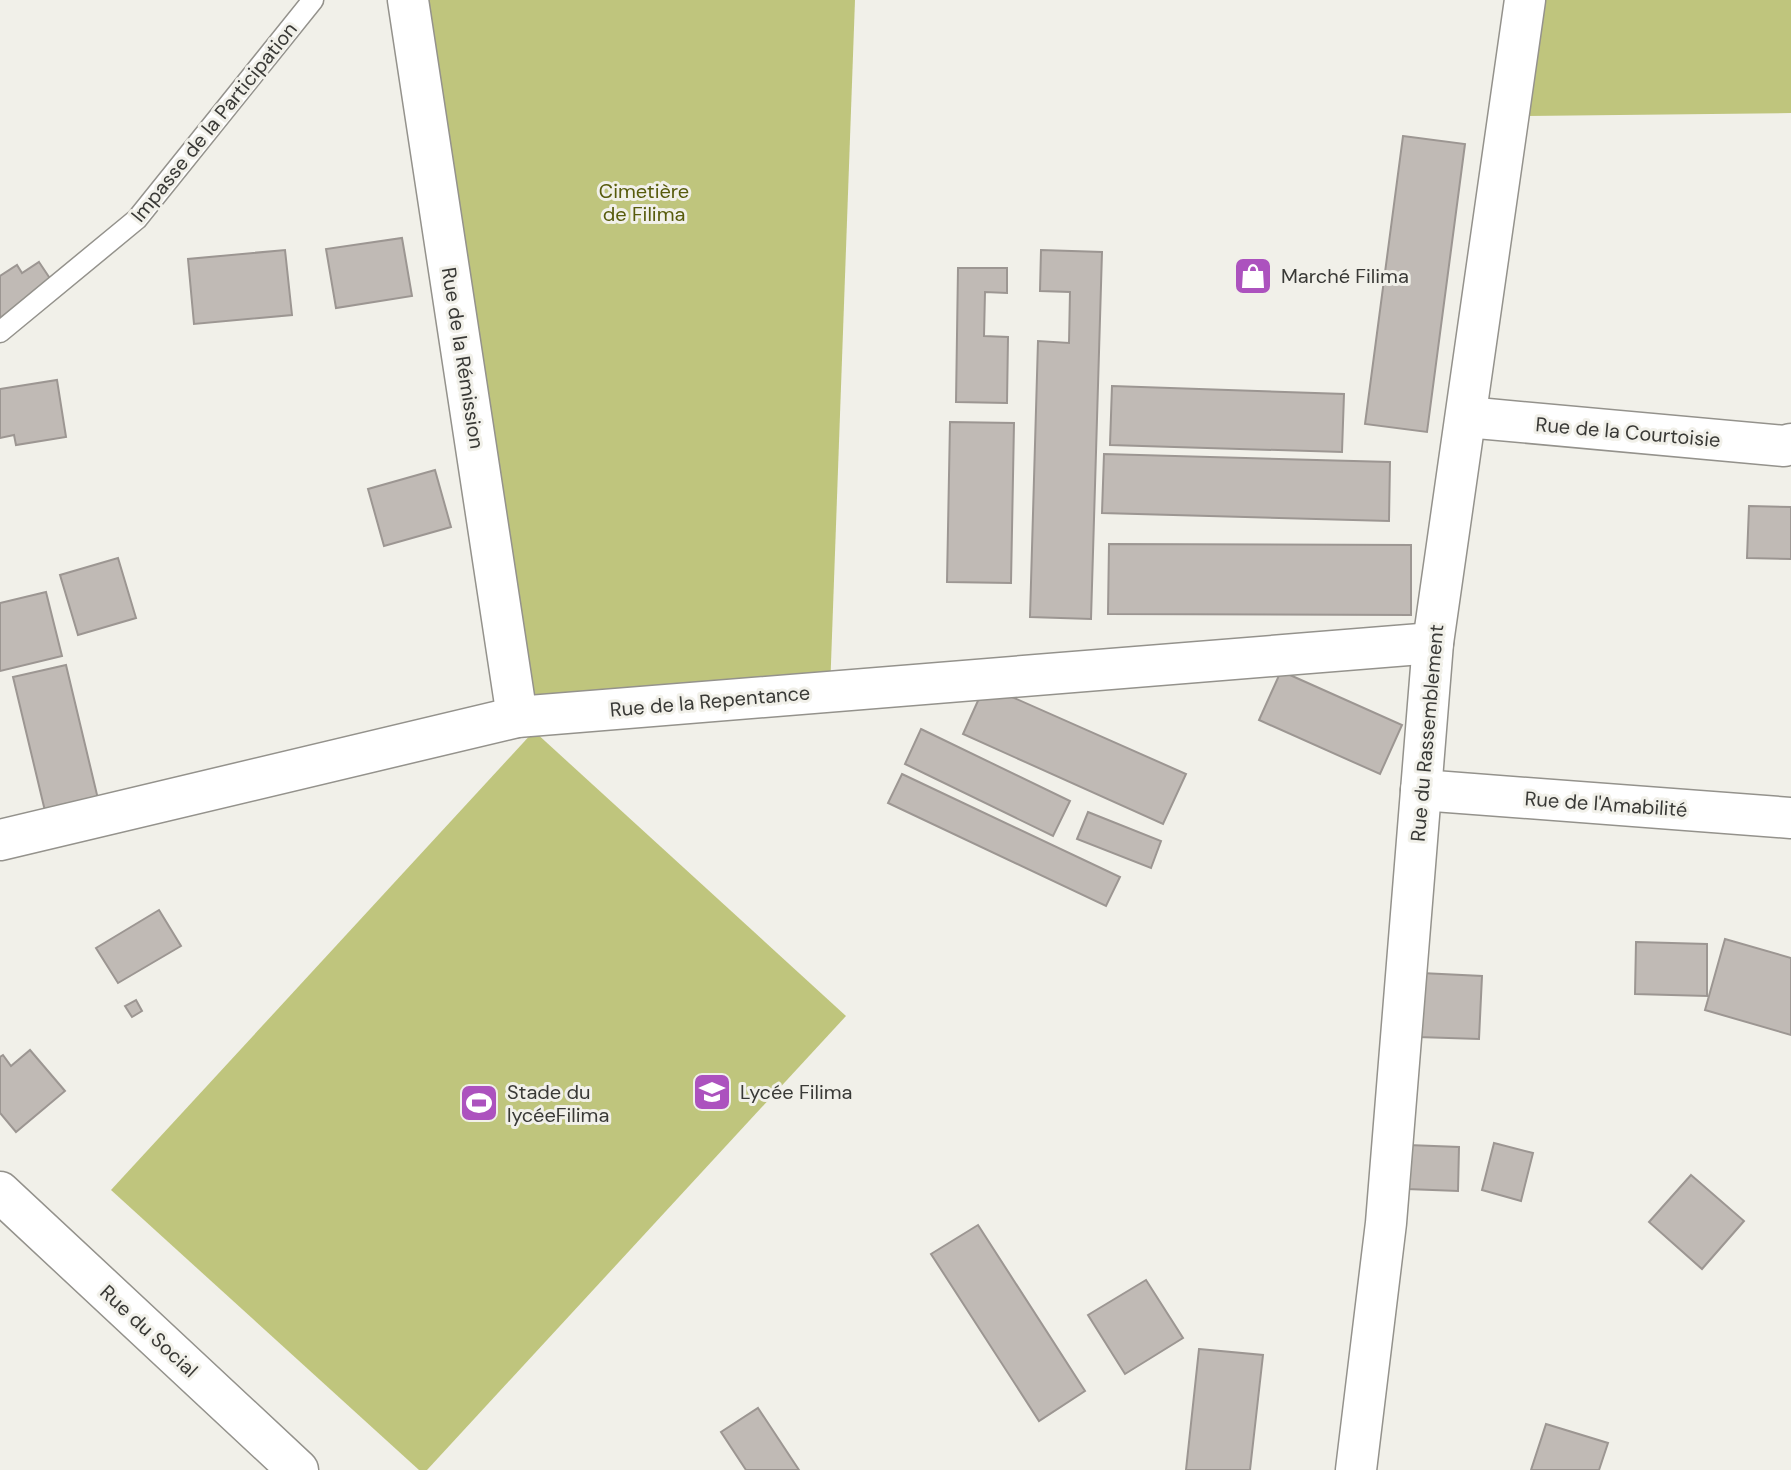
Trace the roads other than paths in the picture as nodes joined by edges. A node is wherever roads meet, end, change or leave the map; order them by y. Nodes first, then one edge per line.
1 (313, 0) edge
2 (408, 0) edge
3 (1525, 0) edge
4 (0, 332) edge
5 (1466, 417) junction
6 (1791, 444) edge
7 (1433, 643) junction
8 (517, 717) junction
9 (1421, 790) junction
10 (1791, 818) edge
11 (0, 840) edge
12 (0, 1192) edge
13 (298, 1470) edge
14 (1356, 1470) edge

1 - 4 lane, Impasse de la Participation
2 - 8 street, Rue de la Rémission
3 - 5 street, Rue du Rassemblement
5 - 6 street, Rue de la Courtoisie
5 - 7 street, Rue du Rassemblement
7 - 8 street, Rue de la Repentance
7 - 9 street, Rue du Rassemblement
8 - 11 street, Rue de la Repentance
9 - 10 street, Rue de l'Amabilité
9 - 14 street, Rue du Rassemblement
12 - 13 street, Rue du Social

